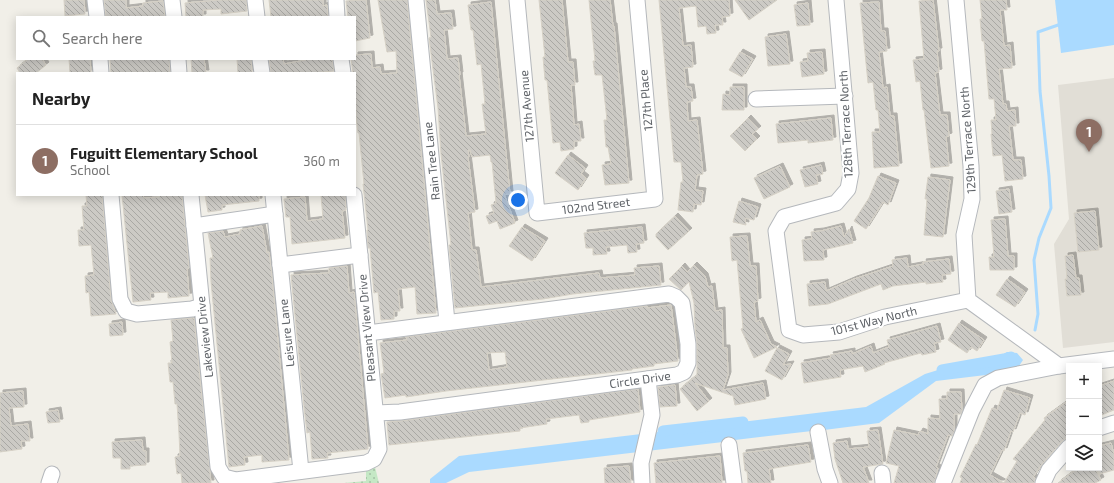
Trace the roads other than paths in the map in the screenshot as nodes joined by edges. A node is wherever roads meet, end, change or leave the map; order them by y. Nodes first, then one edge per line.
1 (95, 0) edge
2 (172, 0) edge
3 (255, 0) edge
4 (336, 0) edge
5 (416, 0) edge
6 (517, 0) edge
7 (637, 0) edge
8 (836, 0) edge
9 (956, 0) edge
10 (97, 16) edge
11 (174, 16) edge
12 (256, 16) edge
13 (337, 16) edge
14 (100, 60) edge
15 (178, 60) edge
16 (260, 60) edge
17 (341, 60) edge
18 (101, 72) edge
19 (179, 72) edge
20 (262, 72) edge
21 (343, 72) edge
22 (845, 96) junction
23 (756, 99) dead end
24 (111, 196) edge
25 (191, 196) edge
26 (273, 196) edge
27 (354, 196) edge
28 (655, 199) joint
29 (537, 213) joint
30 (275, 214) junction
31 (194, 226) junction
32 (360, 255) junction
33 (280, 265) junction
34 (968, 300) junction
35 (202, 306) junction
36 (447, 322) junction
37 (368, 333) junction
38 (804, 335) joint
39 (1114, 359) edge
40 (1059, 366) junction
41 (648, 379) junction
42 (376, 414) junction
43 (1114, 422) edge
44 (1102, 427) edge
45 (818, 432) dead end
46 (730, 445) dead end
47 (1066, 450) edge
48 (301, 471) junction
49 (642, 483) edge
50 (734, 483) edge
51 (830, 483) edge
52 (943, 483) edge
53 (1043, 483) edge

1 - 10 street
2 - 11 street
3 - 12 street
4 - 13 street
5 - 36 street, Rain Tree Lane
6 - 29 street, 127th Avenue
7 - 28 street, 127th Place
8 - 22 street, 128th Terrace North
9 - 34 street, 129th Terrace North
14 - 18 street
15 - 19 street
16 - 20 street
17 - 21 street
22 - 23 street
22 - 38 street, 128th Terrace North
24 - 35 street
25 - 31 street, Lakeview Drive
26 - 30 street, Leisure Lane
27 - 32 street, Pleasant View Drive
28 - 29 street, 102nd Street
30 - 31 street
30 - 33 street, Leisure Lane
31 - 35 street, Lakeview Drive
32 - 33 street
32 - 37 street, Pleasant View Drive
33 - 48 street, Leisure Lane
34 - 38 street, 101st Way North
34 - 40 street
35 - 48 street, Lakeview Drive
36 - 37 street, Circle Drive
36 - 41 street, Circle Drive
37 - 42 street, Pleasant View Drive
39 - 40 street
40 - 52 street
41 - 42 street, Circle Drive
41 - 49 street
42 - 48 street, Pleasant View Drive
43 - 44 street
45 - 51 street
46 - 50 street
47 - 53 street

